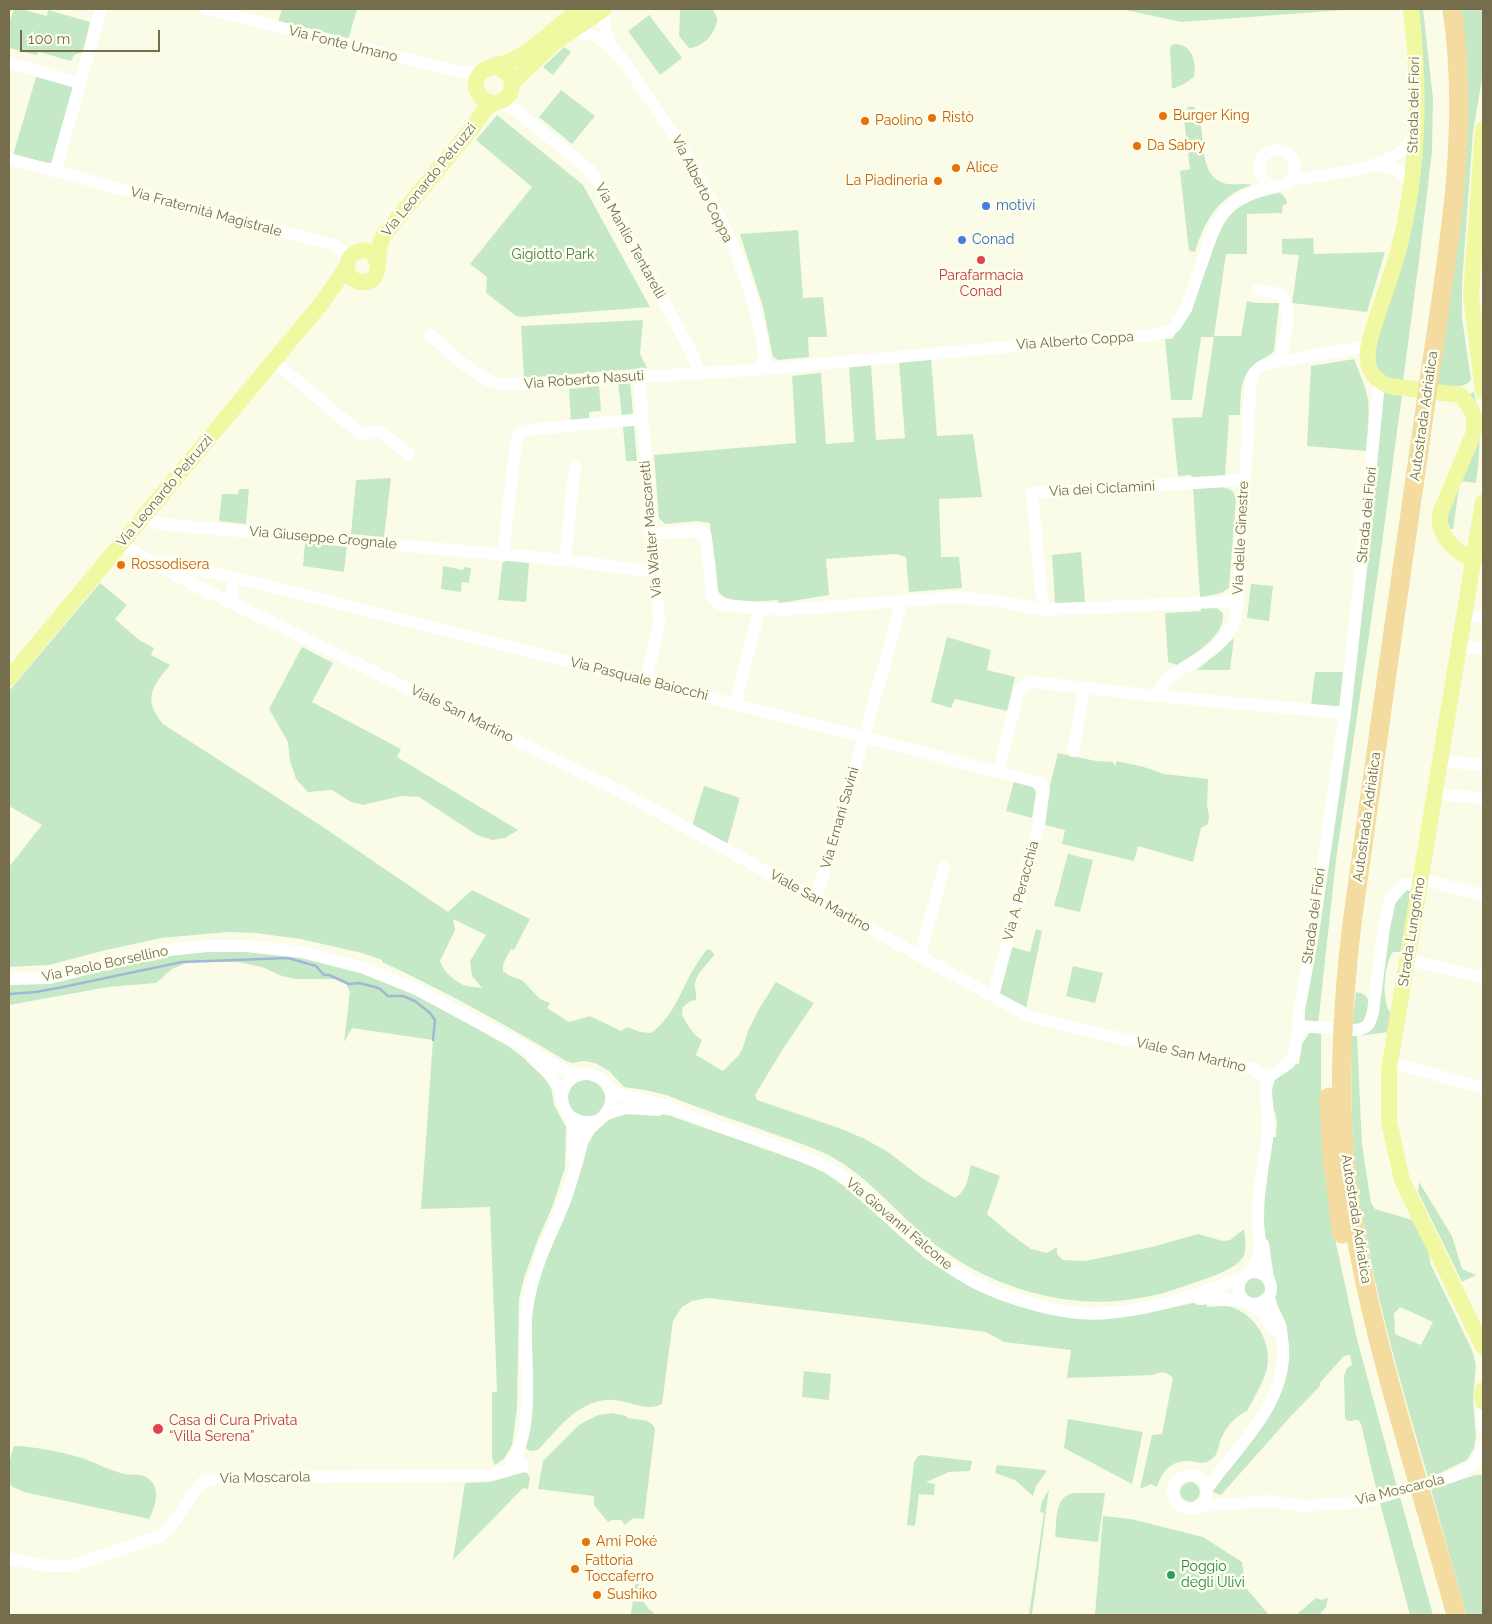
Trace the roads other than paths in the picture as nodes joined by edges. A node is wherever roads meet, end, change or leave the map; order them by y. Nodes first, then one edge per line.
1 (101, 9) edge
2 (206, 9) edge
3 (579, 9) edge
4 (604, 9) edge
5 (1410, 9) edge
6 (1438, 9) edge
7 (1452, 9) edge
8 (570, 32) junction
9 (610, 46) junction
10 (9, 63) edge
11 (488, 70) junction
12 (80, 83) junction
13 (501, 98) junction
14 (1483, 130) edge
15 (1416, 131) junction
16 (9, 160) edge
17 (1293, 162) junction
18 (1372, 164) junction
19 (55, 172) junction
20 (1318, 177) junction
21 (1481, 180) edge
22 (1285, 183) junction
23 (1410, 188) junction
24 (1477, 209) junction
25 (361, 251) junction
26 (378, 263) junction
27 (346, 265) junction
28 (1483, 266) edge
29 (357, 282) junction
30 (1258, 290) dead end
31 (321, 304) junction
32 (430, 335) dead end
33 (1368, 346) junction
34 (764, 347) junction
35 (274, 361) junction
36 (1280, 361) junction
37 (786, 367) junction
38 (754, 370) junction
39 (700, 373) junction
40 (639, 376) junction
41 (1379, 382) junction
42 (1480, 386) edge
43 (1460, 395) junction
44 (642, 419) junction
45 (409, 454) dead end
46 (575, 467) dead end
47 (1244, 480) junction
48 (1483, 502) edge
49 (144, 516) junction
50 (651, 534) junction
51 (120, 544) junction
52 (503, 556) junction
53 (1478, 559) edge
54 (565, 560) junction
55 (655, 572) junction
56 (186, 573) junction
57 (234, 578) junction
58 (902, 601) junction
59 (1238, 601) junction
60 (231, 603) junction
61 (760, 608) junction
62 (1043, 610) junction
63 (1464, 616) junction
64 (1483, 617) edge
65 (1459, 647) junction
66 (1483, 648) edge
67 (9, 678) edge
68 (646, 681) junction
69 (1085, 688) junction
70 (1157, 696) junction
71 (735, 704) junction
72 (1345, 713) junction
73 (864, 737) junction
74 (1073, 751) dead end
75 (1440, 761) junction
76 (1483, 765) edge
77 (998, 772) junction
78 (1043, 785) joint
79 (1435, 794) junction
80 (1483, 798) edge
81 (944, 867) dead end
82 (1420, 882) junction
83 (1483, 895) edge
84 (816, 899) junction
85 (920, 955) junction
86 (1407, 960) junction
87 (1483, 977) edge
88 (9, 979) edge
89 (993, 996) junction
90 (1299, 1026) junction
91 (511, 1040) junction
92 (1390, 1062) junction
93 (578, 1075) junction
94 (1267, 1078) junction
95 (1483, 1088) edge
96 (610, 1091) junction
97 (562, 1093) junction
98 (682, 1114) junction
99 (601, 1117) junction
100 (572, 1119) junction
101 (571, 1178) junction
102 (1259, 1229) junction
103 (1246, 1275) junction
104 (1268, 1278) junction
105 (1269, 1296) junction
106 (1179, 1301) junction
107 (1248, 1302) junction
108 (1283, 1346) junction
109 (1483, 1348) edge
110 (1483, 1390) edge
111 (1483, 1402) edge
112 (1483, 1409) edge
113 (1483, 1428) edge
114 (1483, 1446) edge
115 (1231, 1458) junction
116 (1480, 1465) edge
117 (1196, 1476) junction
118 (1207, 1491) junction
119 (1230, 1505) junction
120 (1200, 1506) junction
121 (9, 1559) edge
122 (1442, 1615) edge
123 (1456, 1615) edge

1 - 12 street
2 - 11 street, Via Fonte Umano
3 - 11 main road
4 - 8 main road, Via Leonardo Petruzzi
4 - 9 street, Via Alberto Coppa
5 - 15 main road, Strada dei Fiori
6 - 122 highway, Autostrada Adriatica
7 - 123 highway, Autostrada Adriatica
8 - 9 street, Via Alberto Coppa
8 - 13 main road, Via Leonardo Petruzzi
9 - 34 street, Via Alberto Coppa
10 - 12 street
11 - 13 main road
11 - 13 main road
12 - 19 street
13 - 25 main road, Via Leonardo Petruzzi
13 - 26 main road, Via Leonardo Petruzzi
13 - 39 street, Via Manlio Tentarelli
14 - 21 main road
15 - 18 street, Via Alberto Coppa
15 - 23 main road, Strada dei Fiori
16 - 19 street, Via Fraternità Magistrale
17 - 20 street
17 - 22 street
17 - 22 street
18 - 20 street, Via Alberto Coppa
18 - 23 street, Via Alberto Coppa
19 - 27 street, Via Fraternità Magistrale
20 - 22 street, Via Alberto Coppa
21 - 24 main road
22 - 37 street, Via Alberto Coppa
23 - 33 main road, Strada dei Fiori
24 - 28 main road
24 - 42 main road
25 - 26 main road
25 - 27 main road
26 - 29 main road
27 - 29 main road
27 - 31 main road, Via Leonardo Petruzzi
29 - 31 main road, Via Leonardo Petruzzi
30 - 36 street
31 - 35 main road, Via Leonardo Petruzzi
32 - 40 street, Via Roberto Nasuti
33 - 36 street, Via delle Ginestre
33 - 41 main road, Strada dei Fiori
34 - 37 street, Via Alberto Coppa
34 - 38 street
35 - 45 street
35 - 49 main road, Via Leonardo Petruzzi
36 - 47 street, Via delle Ginestre
37 - 38 street, Via Alberto Coppa
38 - 39 street, Via Roberto Nasuti
39 - 40 street, Via Roberto Nasuti
40 - 44 street, Via Walter Mascaretti
41 - 43 main road
41 - 72 street, Strada dei Fiori
42 - 43 main road
43 - 53 main road
44 - 50 street, Via Walter Mascaretti
44 - 52 street
46 - 54 street
47 - 59 street, Via delle Ginestre
47 - 62 street, Via dei Ciclamini
48 - 53 main road, Strada Lungofino
49 - 51 main road, Via Leonardo Petruzzi
49 - 52 street, Via Giuseppe Crognale
50 - 55 street, Via Walter Mascaretti
50 - 61 street
51 - 56 street, Via Pasquale Baiocchi
51 - 67 main road, Via Leonardo Petruzzi
52 - 54 street, Via Giuseppe Crognale
53 - 63 main road, Strada Lungofino
54 - 55 street, Via Giuseppe Crognale
55 - 68 street, Via Walter Mascaretti
56 - 57 street, Via Pasquale Baiocchi
56 - 60 street, Viale San Martino
57 - 60 street
57 - 68 street, Via Pasquale Baiocchi
58 - 61 street
58 - 62 street
58 - 73 street, Via Ernani Savini
59 - 62 street
59 - 70 street, Via delle Ginestre
60 - 84 street, Viale San Martino
61 - 71 street
63 - 64 street
63 - 65 main road, Strada Lungofino
65 - 66 street
65 - 75 main road, Strada Lungofino
68 - 71 street, Via Pasquale Baiocchi
69 - 70 street
69 - 74 street
69 - 77 street
70 - 72 street
71 - 73 street, Via Pasquale Baiocchi
72 - 90 street, Strada dei Fiori
73 - 77 street, Via Pasquale Baiocchi
73 - 84 street, Via Ernani Savini
75 - 76 street
75 - 79 main road, Strada Lungofino
77 - 78 street, Via Pasquale Baiocchi
78 - 89 street, Via A. Peracchia
79 - 80 street
79 - 82 main road, Strada Lungofino
81 - 85 street
82 - 83 street
82 - 86 main road, Strada Lungofino
82 - 90 street
84 - 85 street, Viale San Martino
85 - 89 street, Viale San Martino
86 - 87 street
86 - 92 main road, Strada Lungofino
88 - 91 street, Via Paolo Borsellino
89 - 94 street, Viale San Martino
90 - 94 street
91 - 93 street, Via Paolo Borsellino
91 - 97 street, Via Paolo Borsellino
92 - 95 street
92 - 109 main road, Strada Lungofino
93 - 96 street
93 - 97 street
94 - 102 street
96 - 98 street, Via Giovanni Falcone
96 - 99 street
97 - 100 street
98 - 99 street, Via Giovanni Falcone
98 - 106 street, Via Giovanni Falcone
99 - 100 street
99 - 101 street
100 - 101 street
101 - 121 street, Via Moscarola
102 - 103 street
102 - 104 street
103 - 104 street
103 - 106 street, Via Giovanni Falcone
103 - 107 street
104 - 105 street
105 - 107 street
105 - 108 street
106 - 107 street, Via Giovanni Falcone
107 - 108 street
108 - 115 street
110 - 111 main road
112 - 113 street
114 - 116 street, Via Moscarola
115 - 117 street
115 - 118 street
116 - 119 street, Via Moscarola
117 - 118 street
117 - 120 street
118 - 119 street
118 - 120 street
119 - 120 street, Via Moscarola

